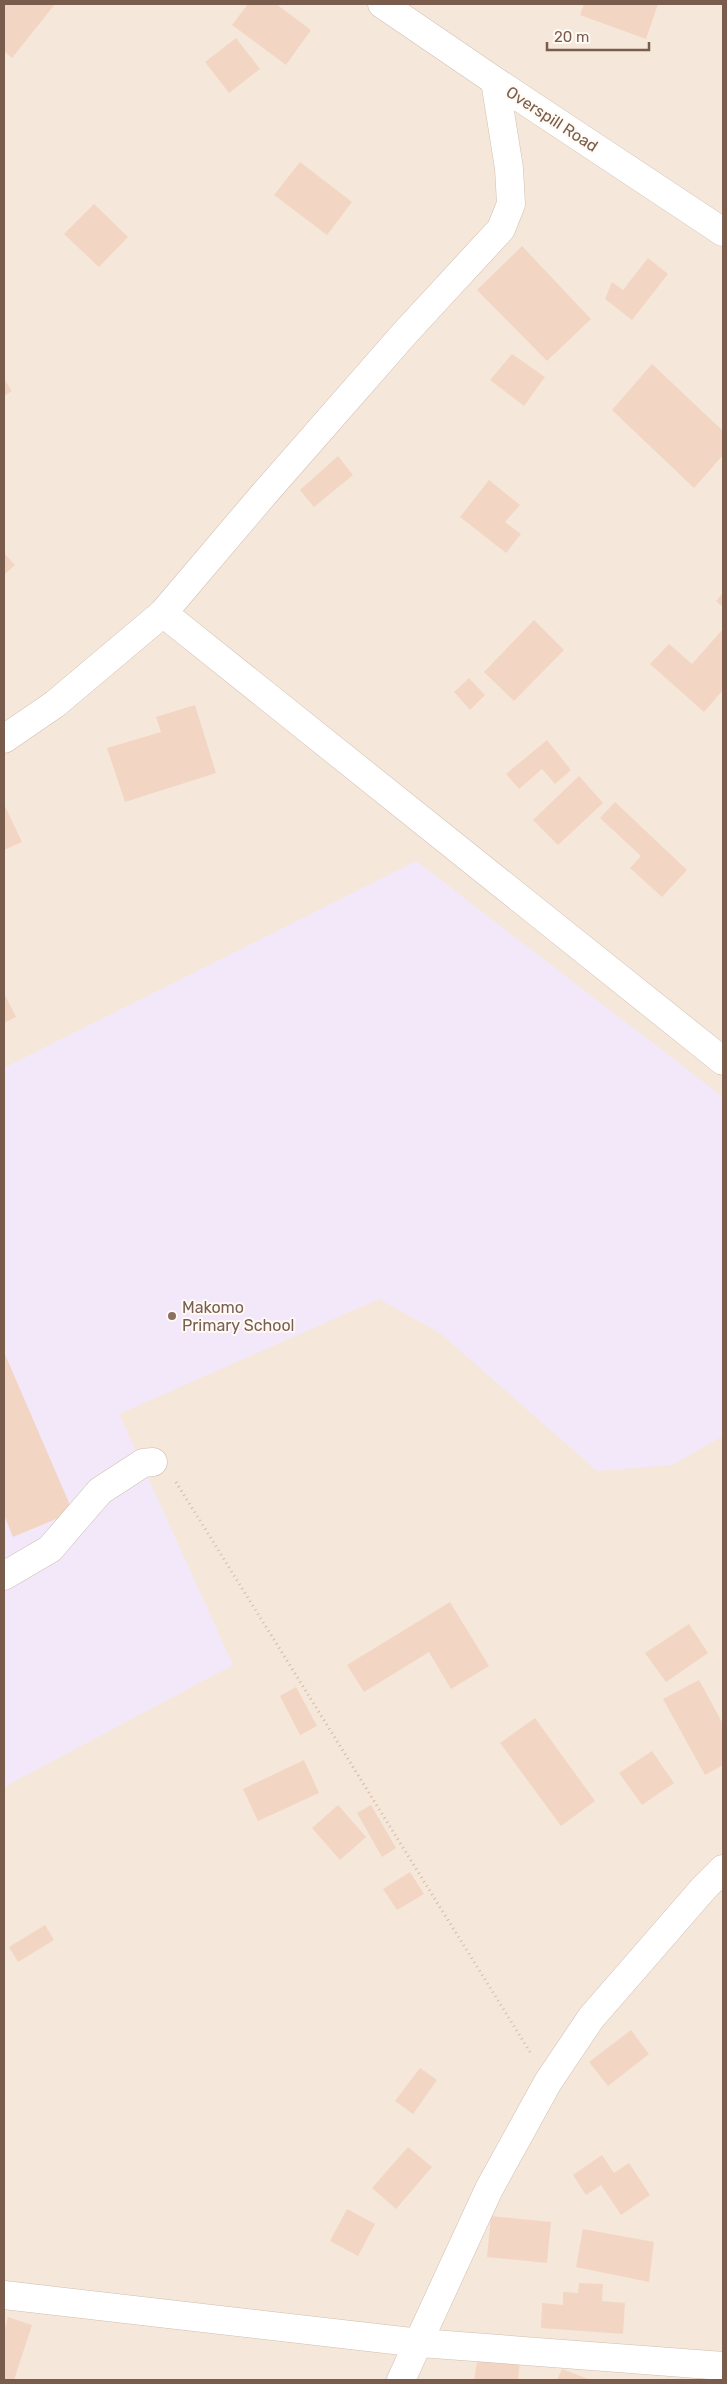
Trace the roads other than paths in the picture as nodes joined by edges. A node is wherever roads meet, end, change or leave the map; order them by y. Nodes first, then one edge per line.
1 (382, 4) edge
2 (495, 81) junction
3 (723, 232) edge
4 (163, 613) junction
5 (4, 739) edge
6 (723, 1061) edge
7 (153, 1462) road end
8 (4, 1576) edge
9 (723, 1869) edge
10 (4, 2295) edge
11 (420, 2343) junction
12 (723, 2366) edge
13 (401, 2380) edge

1 - 2 street, Overspill Road
2 - 3 street, Overspill Road
2 - 4 street
4 - 5 street
4 - 6 street
7 - 8 street
9 - 11 street
10 - 11 street
11 - 12 street
11 - 13 street

